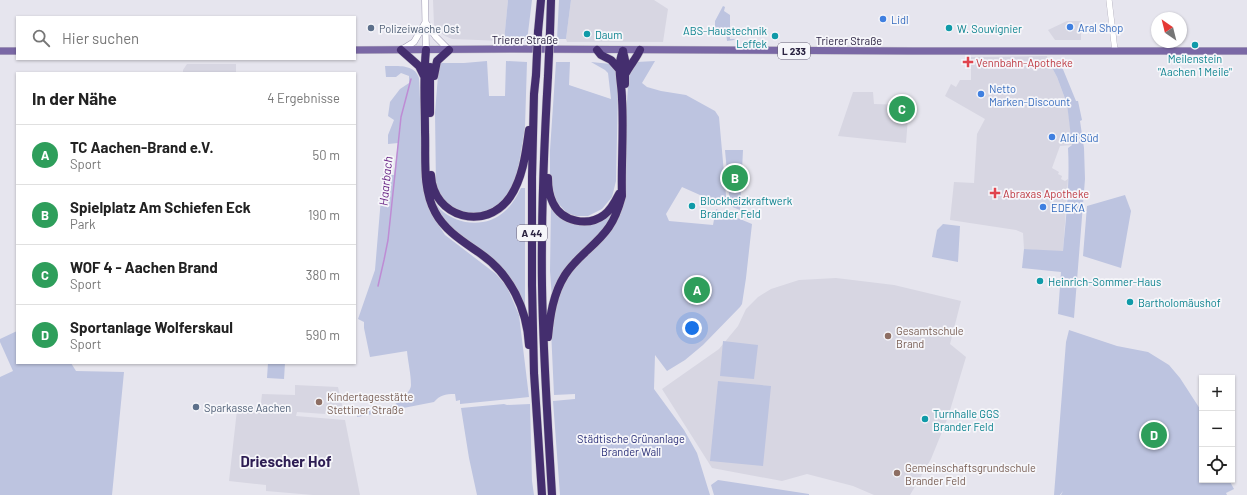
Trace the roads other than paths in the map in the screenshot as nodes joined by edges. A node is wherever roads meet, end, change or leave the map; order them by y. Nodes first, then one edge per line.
1 (425, 0) edge
2 (541, 0) edge
3 (552, 0) edge
4 (1109, 0) edge
5 (425, 22) junction
6 (356, 50) edge
7 (401, 50) junction
8 (426, 50) junction
9 (449, 50) junction
10 (596, 50) junction
11 (640, 50) junction
12 (0, 51) edge
13 (16, 51) edge
14 (623, 51) junction
15 (1115, 51) junction
16 (1247, 51) edge
17 (622, 71) junction
18 (424, 77) junction
19 (534, 94) junction
20 (430, 103) junction
21 (545, 130) junction
22 (622, 184) junction
23 (545, 370) junction
24 (534, 373) junction
25 (542, 495) edge
26 (552, 495) edge

1 - 5 main road
2 - 19 highway, A 44, bridge
3 - 21 highway, A 44, bridge
4 - 15 street
5 - 7 main road
5 - 8 main road
5 - 9 main road
6 - 7 main road, Trierer Straße
7 - 8 main road, Trierer Straße
7 - 18 highway
8 - 9 main road, Trierer Straße
8 - 18 highway
8 - 20 highway
9 - 10 main road, Trierer Straße
9 - 20 highway
10 - 14 main road, Trierer Straße
10 - 17 highway
11 - 14 main road, Trierer Straße / L 233
11 - 15 main road, Trierer Straße / L 233
11 - 17 highway
12 - 13 main road
14 - 17 highway
15 - 16 main road, Trierer Straße / L 233
17 - 22 highway
18 - 24 highway
19 - 20 highway
19 - 24 highway, A 44
21 - 22 highway
21 - 23 highway, A 44
22 - 23 highway
23 - 26 highway, A 44
24 - 25 highway, A 44

